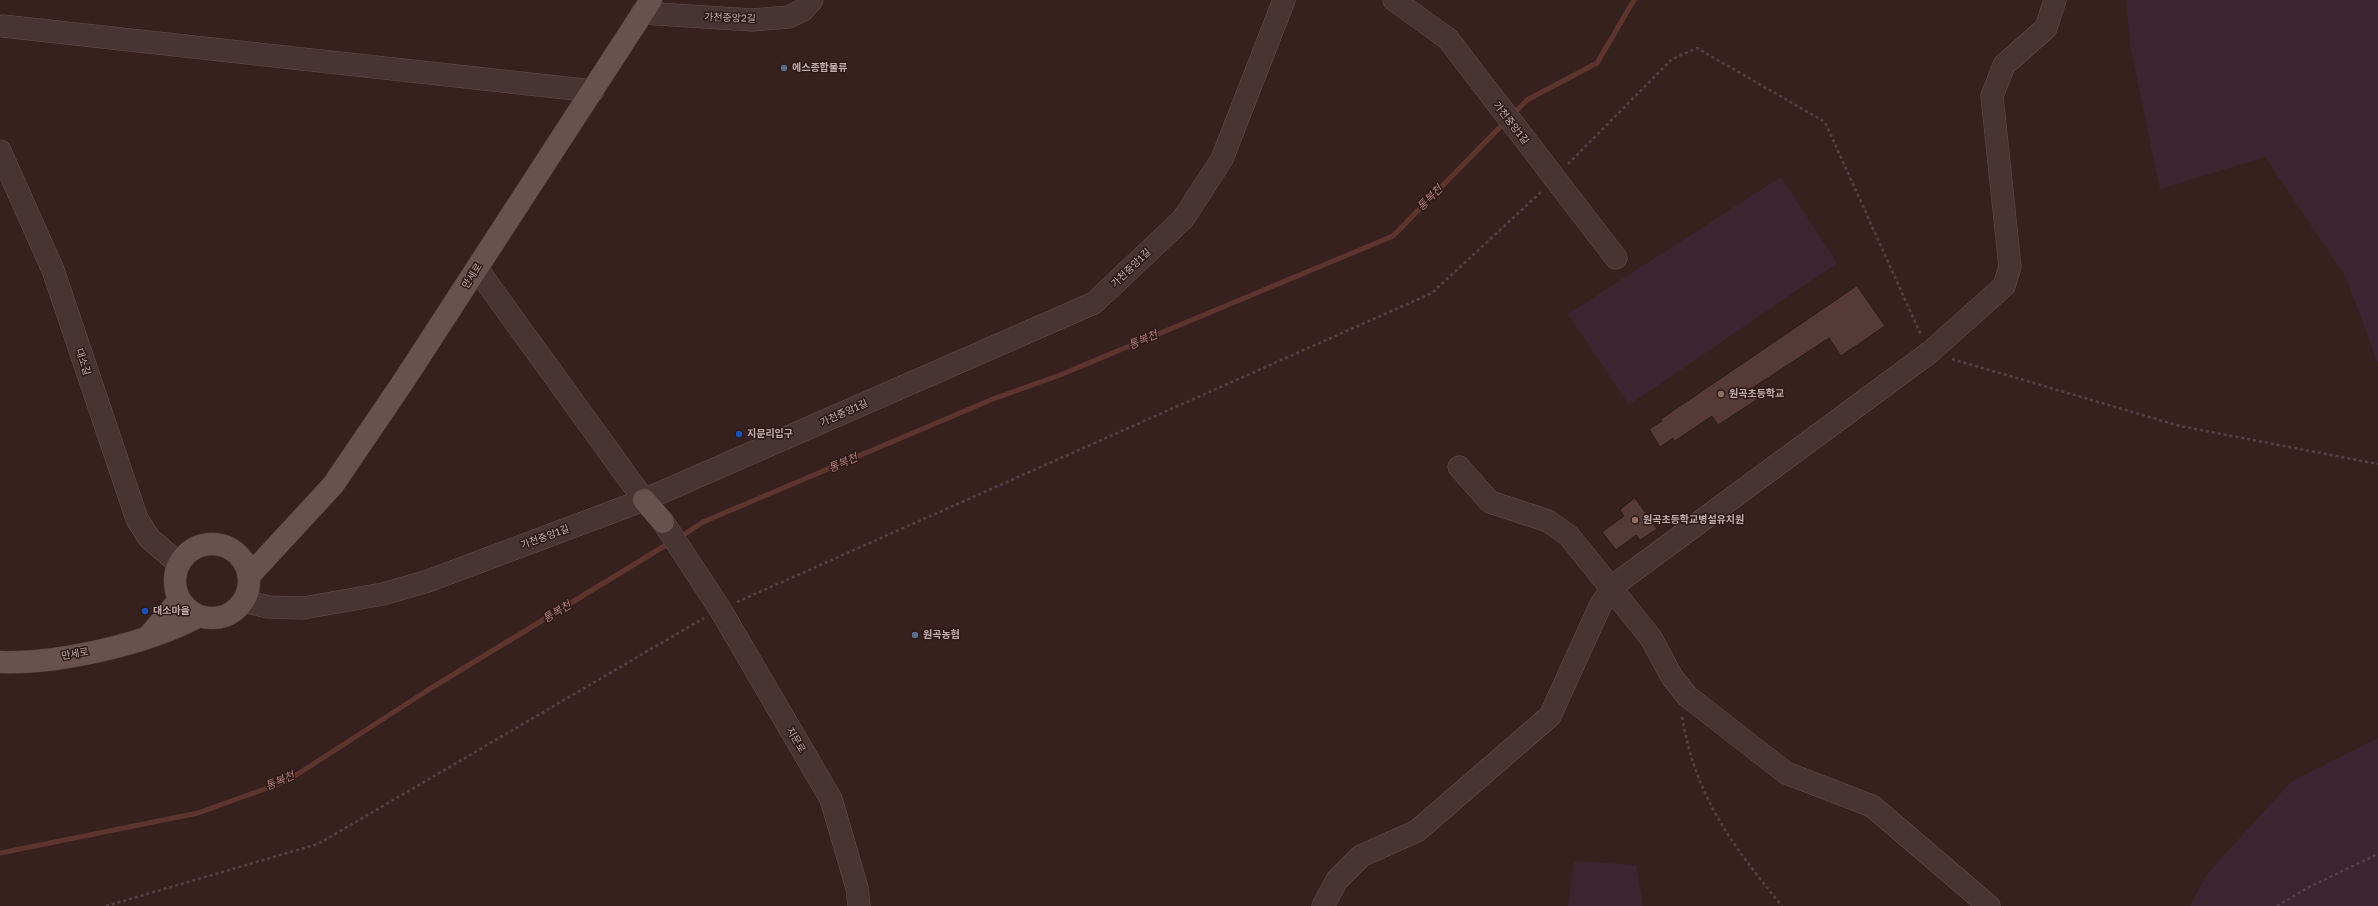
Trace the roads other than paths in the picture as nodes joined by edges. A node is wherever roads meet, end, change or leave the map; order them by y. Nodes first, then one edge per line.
1 (812, 0) edge
2 (1284, 0) edge
3 (1394, 0) edge
4 (2054, 0) edge
5 (647, 6) edge
6 (1, 28) edge
7 (593, 90) junction
8 (0, 151) edge
9 (1616, 258) dead end
10 (477, 269) junction
11 (1459, 467) dead end
12 (644, 500) junction
13 (663, 522) joint
14 (280, 541) junction
15 (239, 555) junction
16 (178, 564) junction
17 (249, 576) junction
18 (1612, 589) junction
19 (179, 600) junction
20 (244, 601) junction
21 (199, 616) junction
22 (148, 637) junction
23 (0, 662) edge
24 (859, 906) edge
25 (1323, 906) edge
26 (1988, 906) edge

1 - 5 street, 가천중앙2길
2 - 12 street, 가천중앙1길
3 - 9 street, 가천중앙1길
4 - 18 street
5 - 7 main road, 만세로
6 - 7 street
7 - 10 main road, 만세로
8 - 16 street, 대소길
10 - 12 street
10 - 14 main road, 만세로
11 - 18 street
12 - 13 main road
12 - 20 street, 가천중앙1길
13 - 24 street, 지문로
14 - 15 main road, 만세로
14 - 17 main road, 만세로
15 - 16 main road
15 - 17 main road
16 - 19 main road
17 - 20 main road
18 - 25 street
18 - 26 street
19 - 21 main road
19 - 22 main road
20 - 21 main road
21 - 22 main road, 만세로
22 - 23 main road, 만세로

